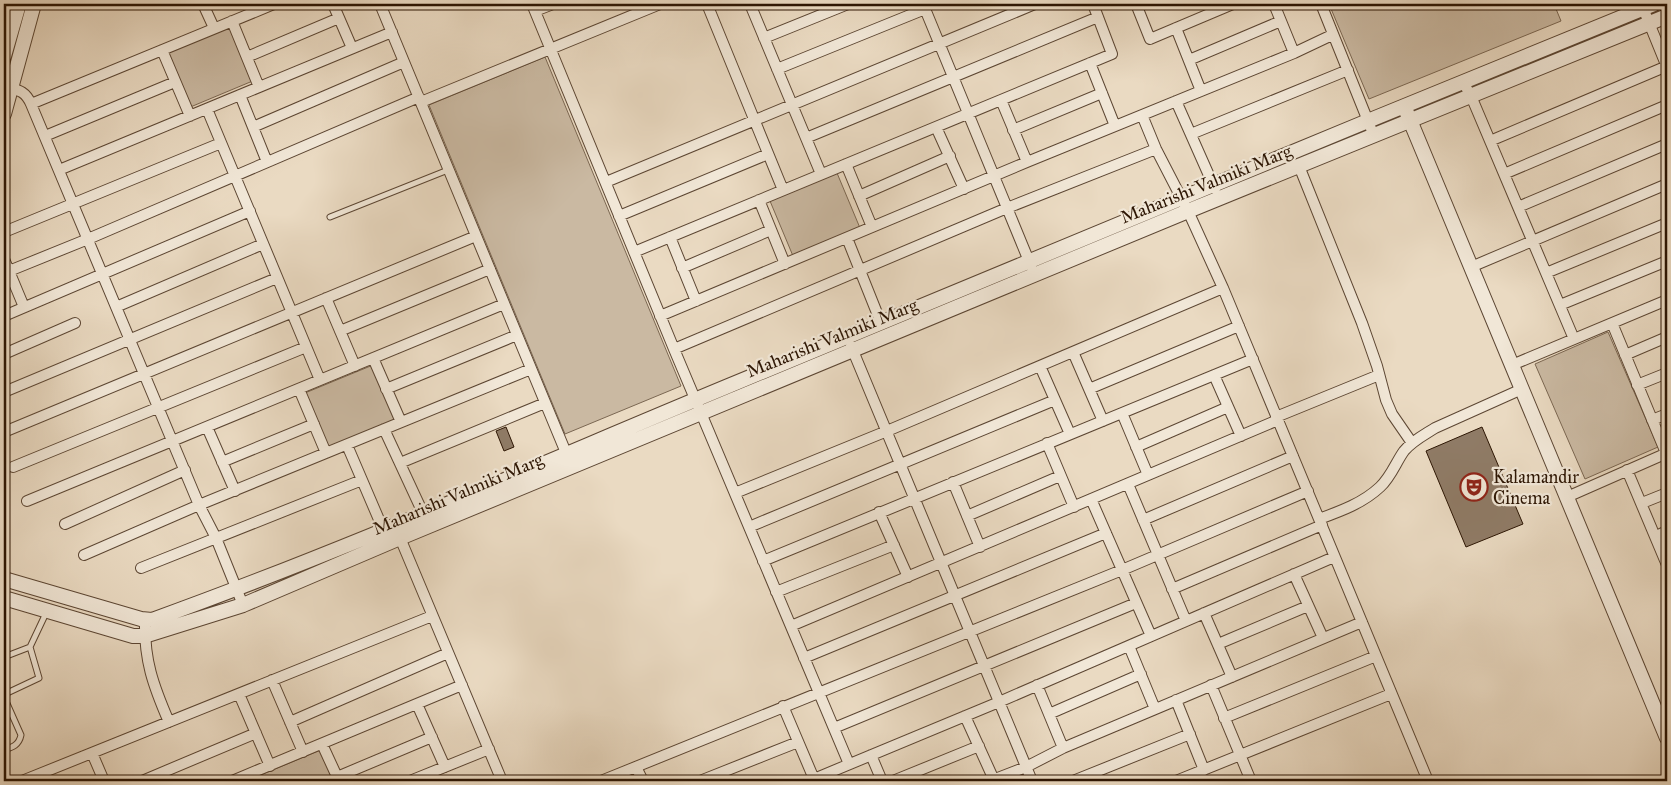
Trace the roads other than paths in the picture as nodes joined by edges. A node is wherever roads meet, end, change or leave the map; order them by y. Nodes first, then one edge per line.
1 (19, 4) edge
2 (34, 4) edge
3 (203, 4) edge
4 (274, 4) edge
5 (333, 4) edge
6 (380, 4) edge
7 (553, 4) edge
8 (660, 4) edge
9 (708, 4) edge
10 (752, 4) edge
11 (848, 4) edge
12 (1035, 4) edge
13 (1093, 4) edge
14 (1136, 4) edge
15 (1233, 4) edge
16 (1274, 4) edge
17 (1321, 4) edge
18 (924, 6) edge
19 (1649, 6) edge
20 (533, 8) edge
21 (1667, 16) edge
22 (1098, 17) junction
23 (339, 18) junction
24 (232, 21) junction
25 (1281, 21) junction
26 (1649, 23) junction
27 (214, 28) junction
28 (1176, 28) junction
29 (392, 32) junction
30 (1332, 35) junction
31 (764, 38) junction
32 (939, 43) junction
33 (352, 48) junction
34 (550, 48) junction
35 (162, 50) junction
36 (1294, 52) junction
37 (4, 56) edge
38 (247, 57) junction
39 (1189, 60) junction
40 (404, 62) junction
41 (1090, 63) junction
42 (1667, 66) edge
43 (777, 69) junction
44 (1348, 70) junction
45 (953, 78) junction
46 (175, 82) junction
47 (1463, 82) junction
48 (8, 87) edge
49 (259, 87) junction
50 (1201, 91) junction
51 (1102, 92) junction
52 (240, 95) junction
53 (1471, 96) junction
54 (420, 100) junction
55 (1001, 100) junction
56 (1176, 101) junction
57 (31, 104) junction
58 (792, 105) junction
59 (1403, 106) junction
60 (1667, 106) edge
61 (207, 109) junction
62 (4, 114) edge
63 (968, 114) junction
64 (1142, 115) junction
65 (190, 116) junction
66 (755, 120) junction
67 (1368, 120) junction
68 (1410, 121) junction
69 (1114, 126) junction
70 (253, 127) junction
71 (936, 127) junction
72 (1013, 130) junction
73 (1191, 134) junction
74 (45, 136) junction
75 (1374, 136) junction
76 (806, 138) junction
77 (1490, 142) junction
78 (221, 143) junction
79 (1667, 144) edge
80 (1156, 148) junction
81 (768, 154) junction
82 (950, 156) junction
83 (267, 162) junction
84 (1027, 162) junction
85 (846, 164) junction
86 (1299, 166) junction
87 (59, 170) junction
88 (449, 170) junction
89 (821, 174) junction
90 (1504, 174) junction
91 (235, 176) junction
92 (994, 176) junction
93 (606, 182) junction
94 (1667, 184) edge
95 (1213, 185) junction
96 (964, 189) junction
97 (783, 190) junction
98 (859, 196) junction
99 (1181, 198) junction
100 (1219, 199) junction
101 (759, 200) junction
102 (73, 204) junction
103 (1518, 206) junction
104 (1007, 208) junction
105 (250, 211) junction
106 (1188, 211) junction
107 (619, 216) junction
108 (330, 217) dead end
109 (1667, 222) edge
110 (872, 227) junction
111 (771, 230) junction
112 (4, 232) edge
113 (476, 236) junction
114 (670, 237) junction
115 (847, 238) junction
116 (88, 239) junction
117 (1532, 241) junction
118 (263, 244) junction
119 (634, 252) junction
120 (4, 259) edge
121 (1028, 260) junction
122 (1667, 261) edge
123 (785, 264) junction
124 (1471, 267) junction
125 (682, 268) junction
126 (490, 269) junction
127 (860, 270) junction
128 (9, 271) junction
129 (1546, 273) junction
130 (102, 274) junction
131 (1034, 275) junction
132 (277, 278) junction
133 (1223, 288) junction
134 (326, 298) junction
135 (1667, 300) edge
136 (696, 301) junction
137 (504, 304) junction
138 (1560, 305) junction
139 (116, 306) junction
140 (24, 307) junction
141 (292, 312) junction
142 (4, 316) edge
143 (660, 316) junction
144 (75, 323) dead end
145 (880, 323) junction
146 (1612, 323) junction
147 (1239, 326) junction
148 (340, 331) junction
149 (517, 335) junction
150 (848, 336) junction
151 (1667, 338) edge
152 (1574, 339) junction
153 (131, 340) junction
154 (306, 347) junction
155 (674, 349) junction
156 (853, 350) junction
157 (1073, 352) junction
158 (4, 354) edge
159 (1625, 355) junction
160 (373, 358) junction
161 (1252, 359) junction
162 (1512, 365) junction
163 (355, 366) junction
164 (1040, 366) junction
165 (531, 369) junction
166 (144, 373) junction
167 (1667, 373) edge
168 (1214, 375) junction
169 (1379, 375) junction
170 (320, 380) junction
171 (1637, 385) junction
172 (299, 389) junction
173 (386, 389) junction
174 (1089, 389) junction
175 (1522, 389) junction
176 (4, 392) edge
177 (695, 400) junction
178 (1055, 400) junction
179 (545, 403) junction
180 (158, 406) junction
181 (1228, 407) junction
182 (701, 413) junction
183 (1122, 413) junction
184 (1667, 414) edge
185 (1277, 418) junction
186 (1652, 420) junction
187 (1103, 421) junction
188 (401, 422) junction
189 (314, 424) junction
190 (207, 427) junction
191 (384, 429) junction
192 (887, 431) junction
193 (4, 432) edge
194 (1070, 434) junction
195 (1241, 436) junction
196 (173, 441) junction
197 (1047, 443) junction
198 (1412, 443) junction
199 (347, 445) junction
200 (1136, 447) junction
201 (326, 453) junction
202 (1667, 453) edge
203 (1293, 456) junction
204 (569, 461) junction
205 (222, 462) junction
206 (400, 463) junction
207 (901, 465) junction
208 (13, 467) dead end
209 (185, 470) junction
210 (1627, 470) junction
211 (1148, 475) junction
212 (1060, 476) junction
213 (362, 480) junction
214 (953, 482) junction
215 (1128, 484) junction
216 (235, 491) junction
217 (1308, 491) junction
218 (735, 493) junction
219 (1667, 493) edge
220 (1567, 497) junction
221 (914, 498) junction
222 (1091, 499) junction
223 (27, 501) dead end
224 (1642, 503) junction
225 (199, 505) junction
226 (1074, 507) junction
227 (879, 512) junction
228 (423, 513) junction
229 (967, 516) junction
230 (1143, 520) junction
231 (1320, 522) junction
232 (64, 524) dead end
233 (749, 527) junction
234 (1667, 531) edge
235 (1106, 533) junction
236 (392, 534) junction
237 (1656, 536) junction
238 (216, 538) junction
239 (894, 545) junction
240 (980, 547) junction
241 (1157, 554) junction
242 (84, 555) dead end
243 (1334, 557) junction
244 (763, 561) junction
245 (941, 563) junction
246 (1667, 565) edge
247 (141, 568) dead end
248 (1122, 570) junction
249 (1294, 574) junction
250 (908, 577) junction
251 (4, 578) edge
252 (237, 589) junction
253 (1172, 589) junction
254 (776, 592) junction
255 (54, 594) junction
256 (955, 596) junction
257 (4, 598) edge
258 (1136, 603) junction
259 (243, 605) junction
260 (1308, 606) junction
261 (48, 611) junction
262 (1204, 613) junction
263 (432, 616) junction
264 (145, 620) junction
265 (1186, 621) junction
266 (1362, 622) junction
267 (791, 626) junction
268 (969, 631) junction
269 (144, 636) junction
270 (1151, 636) junction
271 (1322, 638) junction
272 (1218, 644) junction
273 (1129, 646) junction
274 (30, 647) junction
275 (448, 653) junction
276 (1376, 656) junction
277 (4, 657) edge
278 (804, 658) junction
279 (984, 667) junction
280 (1141, 674) junction
281 (1232, 677) junction
282 (272, 680) junction
283 (462, 685) junction
284 (1037, 685) junction
285 (1211, 685) junction
286 (819, 692) junction
287 (239, 694) junction
288 (1391, 694) junction
289 (1176, 700) junction
290 (999, 702) junction
291 (417, 704) junction
292 (783, 706) junction
293 (1155, 709) junction
294 (1049, 714) junction
295 (965, 716) junction
296 (1224, 718) junction
297 (169, 722) junction
298 (290, 722) junction
299 (834, 728) junction
300 (256, 733) junction
301 (1190, 734) junction
302 (432, 737) junction
303 (1667, 738) edge
304 (798, 742) junction
305 (322, 744) junction
306 (979, 746) junction
307 (1063, 748) junction
308 (489, 749) junction
309 (4, 750) edge
310 (303, 752) junction
311 (92, 753) junction
312 (871, 755) junction
313 (1240, 755) junction
314 (849, 764) junction
315 (270, 766) junction
316 (445, 767) junction
317 (636, 767) junction
318 (1026, 767) junction
319 (1204, 770) junction
320 (252, 777) edge
321 (338, 779) edge
322 (811, 780) edge
323 (992, 780) edge
324 (22, 781) edge
325 (104, 781) edge
326 (142, 781) edge
327 (232, 781) edge
328 (410, 781) edge
329 (502, 781) edge
330 (601, 781) edge
331 (643, 781) edge
332 (700, 781) edge
333 (882, 781) edge
334 (893, 781) edge
335 (1032, 781) edge
336 (1073, 781) edge
337 (1176, 781) edge
338 (1250, 781) edge
339 (1428, 781) edge

1 - 37 street
2 - 48 street
3 - 27 street
4 - 24 street
5 - 23 street
6 - 29 street
7 - 20 street
8 - 34 street
9 - 66 street
10 - 31 street
11 - 31 street
12 - 32 street
13 - 22 street
14 - 28 street
15 - 28 street
16 - 25 street
17 - 30 street
18 - 32 street
18 - 43 street
19 - 26 street
19 - 47 street, Maharishi Valmiki Marg
20 - 34 street
21 - 26 street, Maharishi Valmiki Marg
22 - 41 street
22 - 45 street
23 - 33 street
23 - 38 street
24 - 27 street
24 - 38 street
25 - 36 street
25 - 39 street
26 - 42 street
26 - 53 street, Maharishi Valmiki Marg
27 - 35 street
28 - 39 street
29 - 33 street
29 - 40 street
30 - 36 street
30 - 44 street
31 - 43 street
32 - 45 street
32 - 58 street
33 - 49 street
34 - 54 street
34 - 93 street
35 - 46 street
35 - 57 street
36 - 50 street
38 - 49 street
39 - 50 street
40 - 54 street
40 - 70 street
41 - 51 street
41 - 55 street
42 - 77 street
43 - 58 street
44 - 67 street
44 - 73 street
45 - 63 street
45 - 76 street
46 - 65 street
46 - 74 street
47 - 53 street
47 - 59 street, Maharishi Valmiki Marg
48 - 57 street
48 - 62 street
49 - 52 street
50 - 56 street
51 - 69 street
51 - 72 street
52 - 61 street
52 - 70 street
53 - 68 street, Maharishi Valmiki Marg
53 - 77 street
54 - 83 street
54 - 88 street
55 - 63 street
55 - 72 street
56 - 64 street
56 - 73 street
57 - 74 street
58 - 66 street
58 - 76 street
59 - 67 street, Maharishi Valmiki Marg
59 - 68 street
60 - 90 street
61 - 65 street
61 - 78 street
63 - 71 street
63 - 92 street
64 - 69 street
64 - 80 street
65 - 87 street
66 - 81 street
66 - 93 street
67 - 75 street
67 - 95 street, Maharishi Valmiki Marg
68 - 75 street, Maharishi Valmiki Marg
68 - 124 street
69 - 84 street
70 - 83 street
71 - 82 street
71 - 85 street
72 - 84 street
73 - 95 street
74 - 87 street
75 - 86 street, Maharishi Valmiki Marg
76 - 89 street
77 - 90 street
78 - 91 street
78 - 102 street
79 - 103 street
80 - 99 street
80 - 104 street
81 - 97 street
81 - 107 street
82 - 96 street
82 - 98 street
83 - 91 street
84 - 92 street
85 - 89 street
85 - 98 street
86 - 100 street, Maharishi Valmiki Marg
86 - 169 street
87 - 102 street
88 - 108 lane
88 - 113 street
89 - 97 street
90 - 103 street
91 - 105 street
91 - 116 street
92 - 96 street
92 - 104 street
93 - 107 street
94 - 117 street
95 - 99 street, Maharishi Valmiki Marg
95 - 100 street
96 - 110 street
97 - 101 street
98 - 110 street
99 - 106 street
99 - 121 street, Maharishi Valmiki Marg
100 - 106 street, Maharishi Valmiki Marg
101 - 111 street
101 - 114 street
102 - 112 street
102 - 116 street
103 - 117 street
104 - 121 street
104 - 127 street
105 - 118 street
105 - 130 street
106 - 131 street, Maharishi Valmiki Marg
106 - 133 street
107 - 119 street
109 - 129 street
110 - 115 street
111 - 123 street
111 - 125 street
113 - 126 street
113 - 134 street
114 - 119 street
114 - 125 street
115 - 123 street
115 - 127 street
116 - 128 street
116 - 130 street
117 - 124 street
117 - 129 street
118 - 132 street
118 - 139 street
119 - 143 street
120 - 128 street
121 - 131 street
121 - 145 street, Maharishi Valmiki Marg
122 - 138 street
123 - 136 street
124 - 162 street
125 - 136 street
126 - 137 street
126 - 148 street
127 - 145 street
127 - 155 street
128 - 140 street
129 - 138 street
130 - 139 street
130 - 140 street
131 - 156 street, Maharishi Valmiki Marg
132 - 141 street
132 - 153 street
133 - 147 street
133 - 157 street
134 - 141 street
134 - 148 street
135 - 146 street
136 - 143 street
137 - 149 street
137 - 160 street
138 - 152 street
139 - 153 street
140 - 142 street
141 - 154 street
141 - 166 street
143 - 155 street
144 - 158 street
145 - 150 street, Maharishi Valmiki Marg
146 - 152 street
146 - 159 street
147 - 161 street
147 - 174 street
148 - 163 street
149 - 165 street
149 - 173 street
150 - 156 street
150 - 177 street, Maharishi Valmiki Marg
151 - 159 street
152 - 162 street
153 - 166 street
153 - 176 street
154 - 170 street
154 - 180 street
155 - 177 street
156 - 182 street, Maharishi Valmiki Marg
156 - 192 street
157 - 164 street
157 - 174 street
159 - 171 street
160 - 163 street
160 - 173 street
161 - 168 street
161 - 185 street
162 - 175 street
163 - 170 street
164 - 178 street
164 - 192 street
165 - 179 street
165 - 188 street
166 - 180 street
166 - 193 street
167 - 171 street
168 - 181 street
168 - 183 street
169 - 185 street
169 - 198 street
170 - 172 street
171 - 186 street
172 - 189 street
172 - 190 street
173 - 188 street
174 - 187 street
175 - 198 street
175 - 220 street
177 - 182 street
177 - 204 street, Maharishi Valmiki Marg
178 - 194 street
178 - 207 street
179 - 204 street
179 - 206 street
180 - 196 street
180 - 208 street
181 - 195 street
181 - 200 street
182 - 204 street, Maharishi Valmiki Marg
182 - 218 street
183 - 187 street
183 - 200 street
184 - 186 street
185 - 195 street
185 - 203 street
186 - 202 street
187 - 194 street
188 - 191 street
189 - 201 street
189 - 205 street
190 - 196 street
190 - 205 street
191 - 199 street
191 - 206 street
192 - 207 street
192 - 218 street
194 - 197 street
195 - 211 street
196 - 209 street
196 - 223 street
197 - 212 street
197 - 214 street
198 - 231 street
199 - 201 street
199 - 213 street
200 - 211 street
201 - 216 street
202 - 210 street
203 - 217 street
203 - 230 street
204 - 228 street, Maharishi Valmiki Marg
204 - 236 street, Maharishi Valmiki Marg
205 - 216 street
206 - 228 street
207 - 221 street
207 - 233 street
209 - 225 street
209 - 232 street
210 - 220 street
210 - 224 street
211 - 215 street
212 - 226 street
212 - 229 street
213 - 236 street
213 - 238 street
214 - 221 street
214 - 229 street
215 - 222 street
215 - 230 street
216 - 225 street
217 - 231 street
217 - 241 street
218 - 233 street
219 - 224 street
220 - 303 street
221 - 227 street
221 - 245 street
222 - 226 street
222 - 235 street
224 - 237 street
225 - 238 street
225 - 242 street
226 - 240 street
227 - 239 street
227 - 244 street
228 - 236 street, Maharishi Valmiki Marg
229 - 240 street
230 - 241 street
231 - 243 street
231 - 253 street
233 - 244 street
234 - 237 street
235 - 248 street
235 - 256 street
236 - 252 street, Maharishi Valmiki Marg
236 - 259 street, Maharishi Valmiki Marg
236 - 263 street
237 - 246 street
238 - 247 street
238 - 252 street
239 - 250 street
239 - 254 street
240 - 245 street
241 - 248 street
241 - 253 street
243 - 249 street
243 - 266 street
244 - 254 street
245 - 250 street
245 - 256 street
248 - 258 street
248 - 268 street
249 - 260 street
249 - 262 street
250 - 267 street
251 - 255 street
252 - 259 street
252 - 264 street, Maharishi Valmiki Marg
253 - 265 street
254 - 267 street
255 - 261 street
255 - 264 street
256 - 268 street
256 - 278 street
257 - 261 street, Maharishi Valmiki Marg
258 - 270 street
258 - 279 street
259 - 269 street, Maharishi Valmiki Marg
260 - 271 street
260 - 272 street
261 - 269 street, Maharishi Valmiki Marg
261 - 274 lane
262 - 265 street
262 - 272 street
263 - 275 street
263 - 282 street
264 - 269 street
265 - 270 street
266 - 271 street
266 - 276 street
267 - 278 street
268 - 279 street
268 - 286 street
269 - 297 street
270 - 273 street
271 - 281 street
272 - 281 street
273 - 280 street
273 - 284 street
274 - 277 lane
274 - 309 lane
275 - 283 street
275 - 298 street
276 - 288 street
276 - 296 street
278 - 286 street
279 - 290 street
279 - 299 street
280 - 293 street
280 - 294 street
281 - 285 street
282 - 287 street
282 - 298 street
283 - 291 street
283 - 308 street
284 - 290 street
284 - 294 street
285 - 289 street
285 - 296 street
286 - 292 street
286 - 299 street
287 - 297 street
287 - 300 street
288 - 313 street
288 - 339 street
289 - 293 street
289 - 301 street
290 - 295 street
290 - 318 street
291 - 302 street
291 - 305 street
292 - 304 street
292 - 317 street
293 - 307 street
294 - 307 street
295 - 306 street
295 - 312 street
296 - 313 street
297 - 311 street
298 - 310 street
299 - 314 street
300 - 315 street
300 - 326 street
301 - 319 street
301 - 336 street
302 - 316 street
302 - 321 street
304 - 322 street
304 - 332 street
305 - 310 street
305 - 321 street
306 - 323 street
306 - 334 street
307 - 318 street
308 - 316 street
308 - 329 street
310 - 315 street
311 - 324 street
311 - 325 street
312 - 314 street
312 - 333 street
313 - 319 street
313 - 338 street
314 - 322 street
315 - 320 street
316 - 328 street
317 - 330 street
317 - 331 street
318 - 323 street
318 - 335 street
319 - 337 street
320 - 327 street

